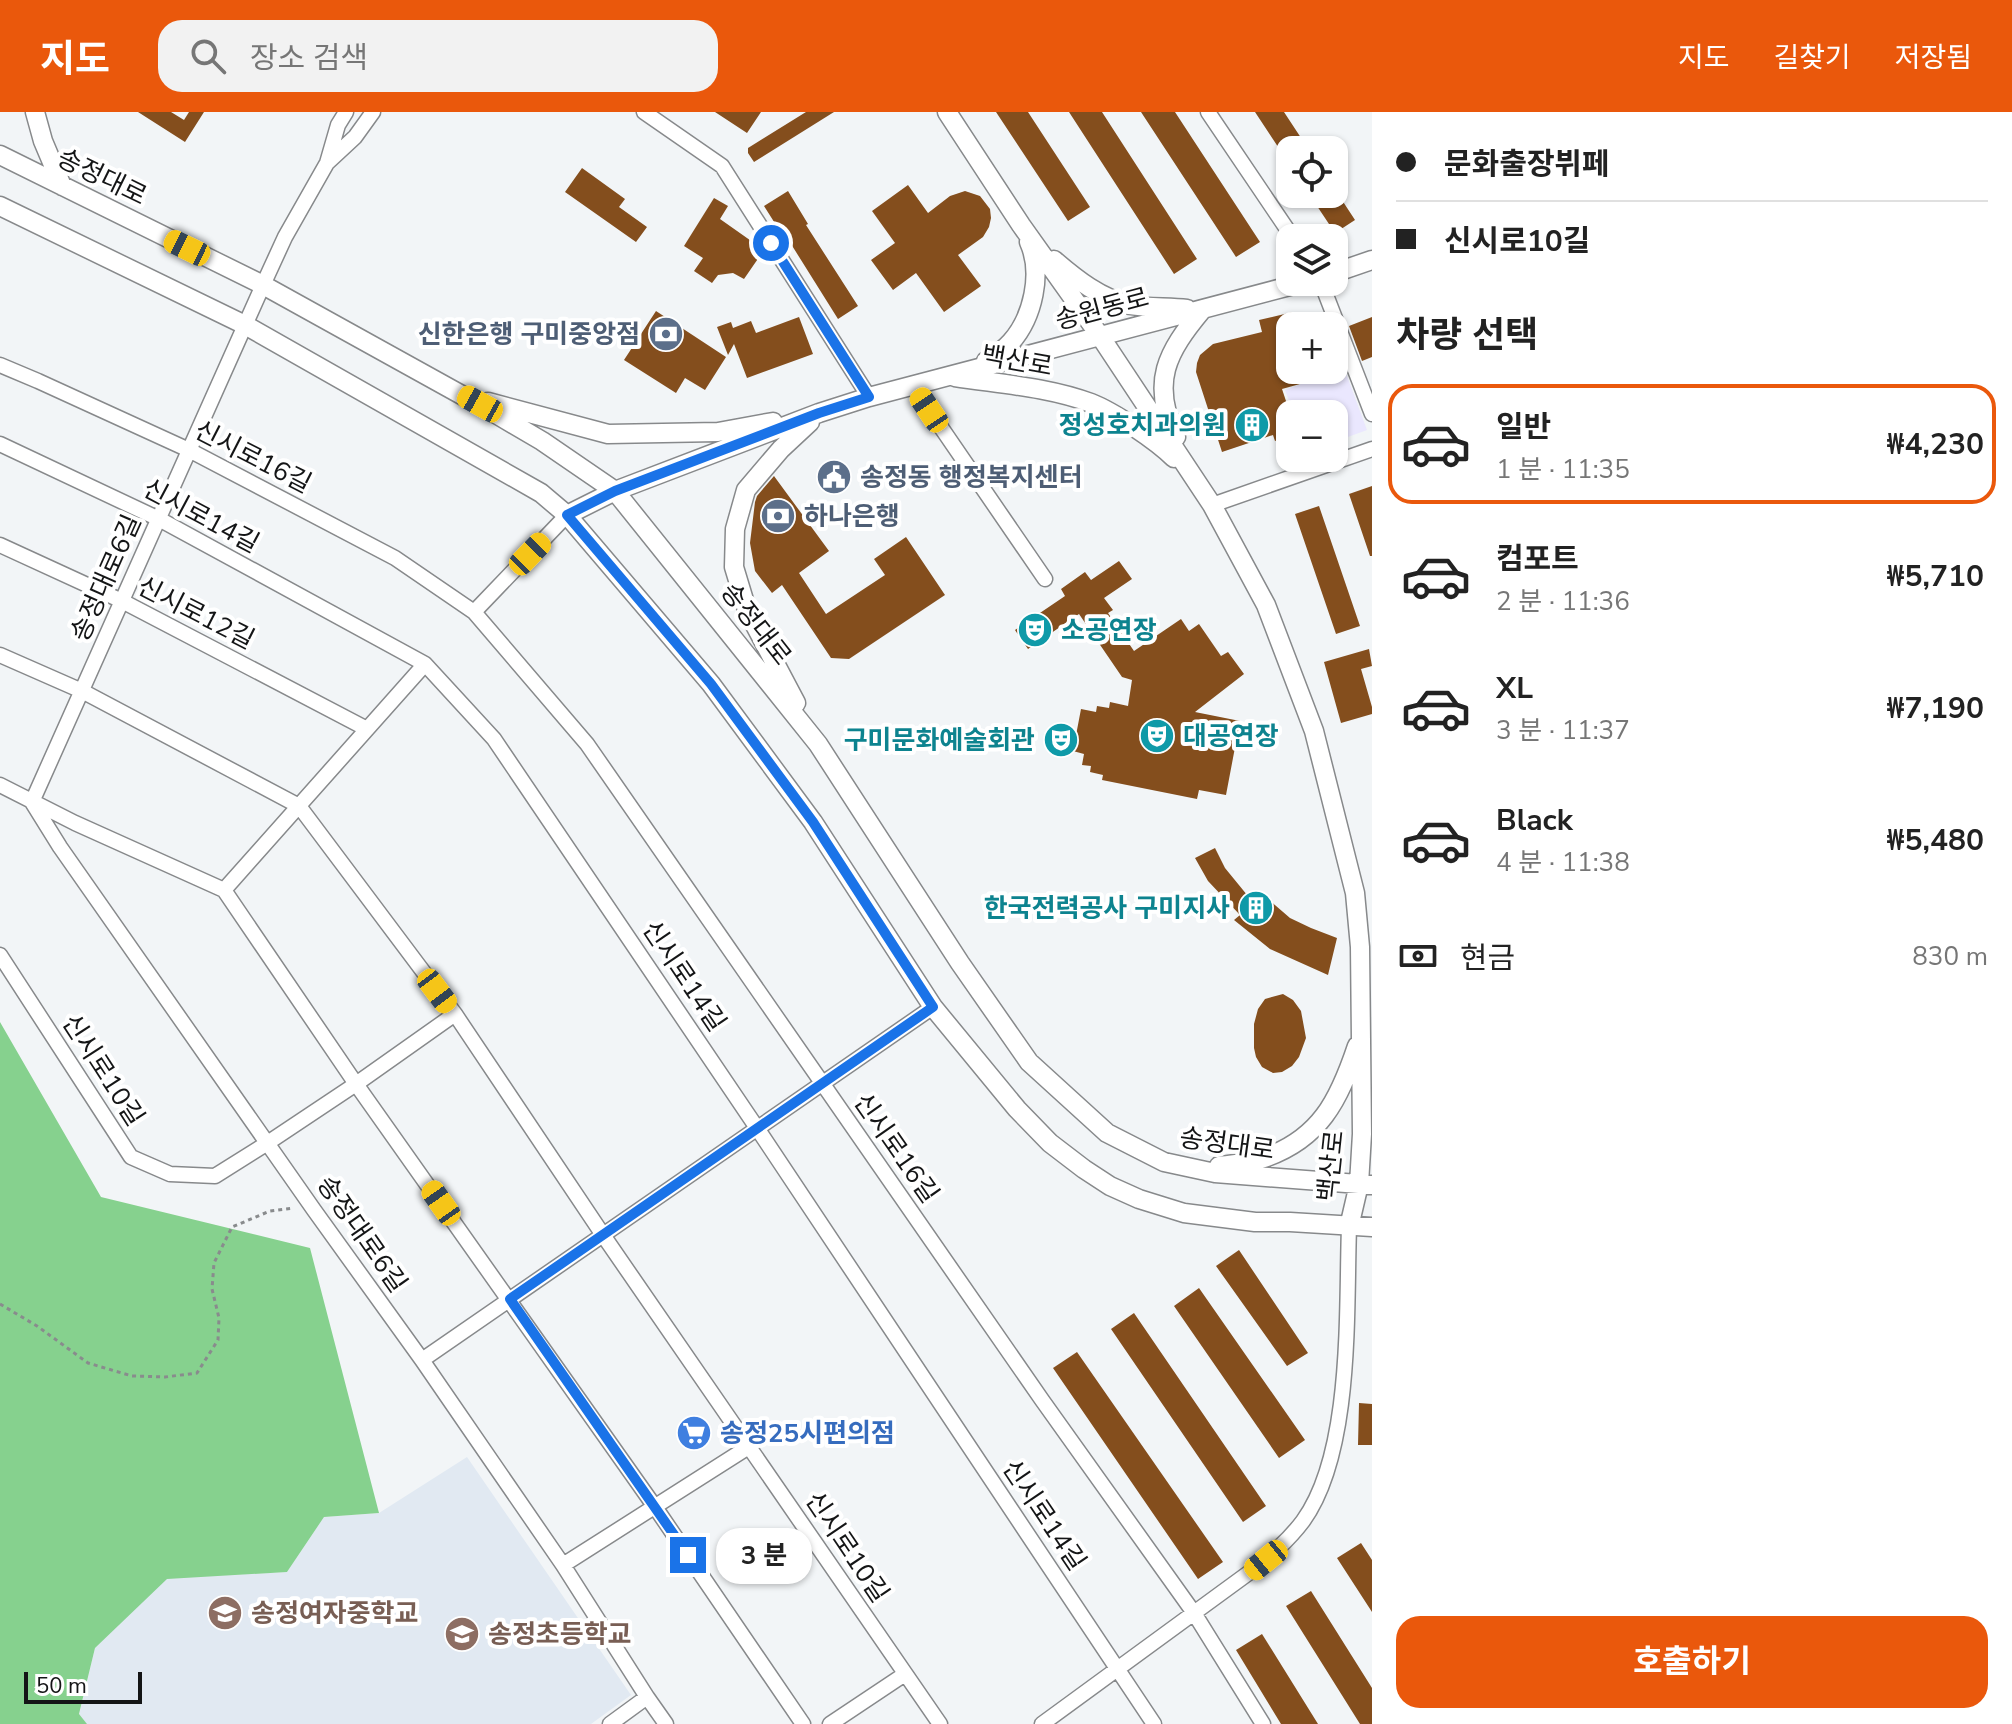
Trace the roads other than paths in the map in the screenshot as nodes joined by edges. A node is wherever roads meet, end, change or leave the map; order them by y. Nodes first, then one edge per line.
1 (35, 112) edge
2 (346, 112) edge
3 (373, 112) edge
4 (644, 112) edge
5 (947, 112) edge
6 (1208, 112) edge
7 (0, 155) edge
8 (327, 163) junction
9 (62, 186) junction
10 (0, 206) edge
11 (1284, 224) edge
12 (1021, 225) junction
13 (1372, 260) edge
14 (1348, 268) edge
15 (263, 285) junction
16 (1276, 290) edge
17 (1326, 296) edge
18 (1202, 310) junction
19 (245, 325) junction
20 (1100, 336) junction
21 (0, 365) edge
22 (949, 376) junction
23 (912, 385) junction
24 (463, 395) junction
25 (869, 397) junction
26 (819, 413) junction
27 (1372, 414) edge
28 (0, 444) edge
29 (1372, 449) edge
30 (189, 450) junction
31 (1198, 483) junction
32 (615, 491) junction
33 (1212, 505) junction
34 (567, 515) junction
35 (159, 519) junction
36 (0, 545) edge
37 (1045, 579) dead end
38 (122, 601) junction
39 (474, 612) junction
40 (0, 655) edge
41 (425, 664) junction
42 (82, 691) junction
43 (367, 729) junction
44 (818, 744) junction
45 (0, 785) edge
46 (32, 802) junction
47 (299, 806) junction
48 (224, 890) junction
49 (0, 955) edge
50 (933, 1007) junction
51 (455, 1014) junction
52 (1362, 1032) junction
53 (822, 1083) junction
54 (356, 1084) junction
55 (757, 1128) junction
56 (269, 1142) junction
57 (1199, 1169) junction
58 (1365, 1184) edge
59 (1349, 1227) junction
60 (1372, 1227) edge
61 (603, 1235) junction
62 (510, 1299) junction
63 (422, 1360) junction
64 (750, 1446) junction
65 (655, 1507) junction
66 (563, 1565) junction
67 (1194, 1613) junction
68 (1117, 1669) junction
69 (905, 1674) junction
70 (647, 1697) junction
71 (610, 1724) edge
72 (666, 1724) edge
73 (803, 1724) edge
74 (830, 1724) edge
75 (940, 1724) edge
76 (1042, 1724) edge
77 (1154, 1724) edge
78 (1263, 1724) edge

1 - 9 street
2 - 8 street
3 - 8 street
4 - 25 street
5 - 12 street, 백산로
6 - 11 street
7 - 9 street, 송정대로
8 - 15 street, 송정대로6길
9 - 15 street, 송정대로
10 - 19 street
12 - 18 street, 백산로
12 - 20 street, 백산로
12 - 22 street, 백산로
13 - 14 street
15 - 19 street, 송정대로6길
15 - 24 street, 송정대로
16 - 18 street, 송원동로
17 - 27 street
18 - 20 street, 송원동로
18 - 31 street, 백산로
19 - 30 street, 송정대로6길
19 - 34 street
20 - 22 street, 송원동로
20 - 31 street, 백산로
21 - 30 street, 신시로16길
22 - 23 street, 송원동로
22 - 31 street, 백산로
23 - 25 street, 송원동로
23 - 37 street
24 - 26 street
24 - 32 street, 송정대로
25 - 26 street, 송원동로
26 - 32 street, 송원동로
26 - 44 street
28 - 35 street, 신시로14길
29 - 33 street
30 - 35 street, 송정대로6길
30 - 39 street, 신시로16길
31 - 33 street, 백산로
32 - 34 street, 송원동로
32 - 44 street, 송정대로
33 - 52 street, 백산로
34 - 39 street
34 - 50 street
35 - 38 street, 송정대로6길
35 - 41 street, 신시로14길
36 - 38 street, 신시로12길
38 - 42 street, 송정대로6길
38 - 43 street, 신시로12길
39 - 53 street, 신시로16길
40 - 42 street, 신시로10길
41 - 43 street
41 - 55 street, 신시로14길
42 - 46 street, 송정대로6길
42 - 47 street, 신시로10길
43 - 47 street
44 - 57 street, 송정대로
45 - 46 street
46 - 48 street
46 - 56 street, 송정대로6길
47 - 48 street
47 - 51 street, 신시로10길
48 - 54 street
49 - 56 street, 신시로10길
50 - 53 street
50 - 59 street
51 - 54 street, 신시로10길
51 - 61 street, 신시로10길
52 - 57 street
52 - 58 street, 백산로
53 - 55 street
53 - 67 street, 신시로16길
54 - 56 street, 신시로10길
54 - 62 street
55 - 61 street
55 - 68 street, 신시로14길
56 - 63 street, 송정대로6길
57 - 58 street, 송정대로
58 - 59 street, 백산로
59 - 60 street
59 - 67 street, 백산로
61 - 62 street
61 - 64 street, 신시로10길
62 - 63 street
62 - 65 street
63 - 66 street, 송정대로6길
64 - 65 street
64 - 69 street, 신시로10길
65 - 66 street
65 - 73 street
66 - 70 street, 송정대로6길
67 - 68 street, 백산로
67 - 78 street, 신시로16길
68 - 76 street, 백산로
68 - 77 street, 신시로14길
69 - 74 street
69 - 75 street, 신시로10길
70 - 71 street
70 - 72 street, 송정대로6길

